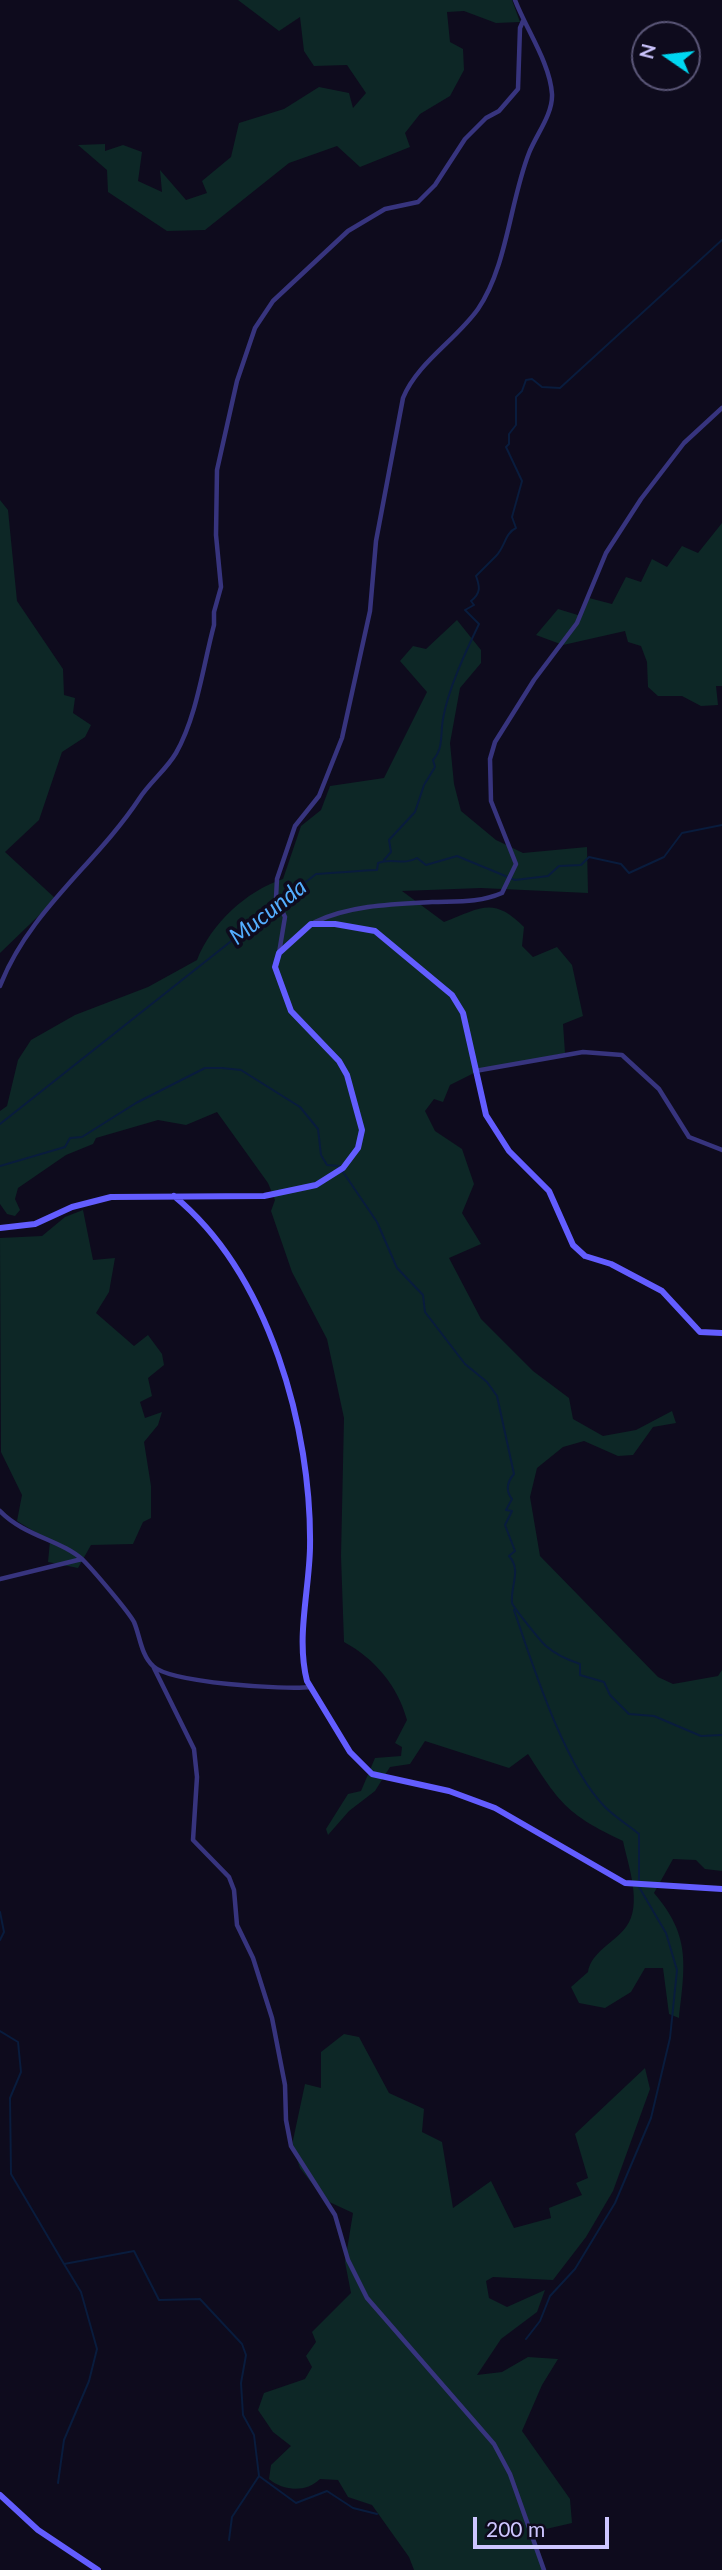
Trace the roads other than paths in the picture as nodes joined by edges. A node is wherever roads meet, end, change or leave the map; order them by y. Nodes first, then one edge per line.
1 (514, 0) edge
2 (523, 21) junction
3 (722, 408) edge
4 (311, 924) junction
5 (279, 953) junction
6 (0, 986) edge
7 (475, 1071) junction
8 (722, 1150) edge
9 (173, 1195) junction
10 (0, 1228) edge
11 (722, 1333) edge
12 (0, 1511) edge
13 (82, 1559) junction
14 (0, 1579) edge
15 (155, 1668) junction
16 (311, 1687) junction
17 (722, 1889) edge
18 (0, 2495) edge
19 (98, 2570) edge
20 (544, 2570) edge

1 - 2 street
2 - 5 street
2 - 6 street
3 - 4 street
4 - 5 main road
4 - 7 main road
5 - 9 main road
7 - 8 street
7 - 11 main road
9 - 10 main road
9 - 16 main road
12 - 13 street
13 - 14 street
13 - 15 street
15 - 16 street
15 - 20 street
16 - 17 main road
18 - 19 main road

